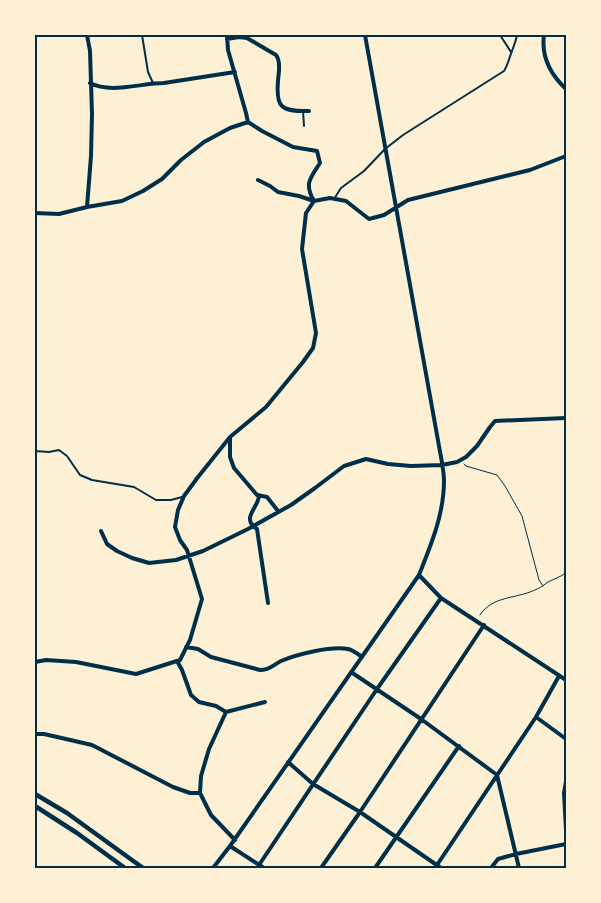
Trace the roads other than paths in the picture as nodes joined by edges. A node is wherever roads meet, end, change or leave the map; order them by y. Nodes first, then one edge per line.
1 (87, 35) edge
2 (142, 35) edge
3 (365, 35) edge
4 (500, 35) edge
5 (517, 35) edge
6 (544, 35) edge
7 (227, 37) edge
8 (511, 52) junction
9 (235, 72) junction
10 (153, 83) junction
11 (90, 84) junction
12 (566, 89) edge
13 (303, 111) junction
14 (309, 111) dead end
15 (248, 122) junction
16 (304, 126) dead end
17 (386, 149) junction
18 (566, 156) edge
19 (258, 180) dead end
20 (334, 199) junction
21 (314, 201) junction
22 (87, 207) junction
23 (396, 207) junction
24 (35, 213) edge
25 (566, 418) edge
26 (230, 437) junction
27 (35, 452) edge
28 (442, 465) junction
29 (259, 495) junction
30 (184, 496) junction
31 (278, 512) junction
32 (253, 526) junction
33 (101, 531) dead end
34 (189, 556) junction
35 (419, 575) junction
36 (441, 598) junction
37 (268, 603) dead end
38 (484, 625) junction
39 (186, 647) junction
40 (362, 657) junction
41 (178, 661) junction
42 (35, 662) edge
43 (351, 672) junction
44 (559, 676) junction
45 (566, 680) edge
46 (377, 689) junction
47 (265, 702) dead end
48 (226, 712) junction
49 (536, 717) junction
50 (421, 719) junction
51 (35, 734) edge
52 (566, 739) edge
53 (459, 746) junction
54 (288, 762) junction
55 (497, 775) junction
56 (566, 781) edge
57 (313, 784) junction
58 (200, 792) junction
59 (35, 794) edge
60 (35, 806) edge
61 (360, 812) junction
62 (566, 831) edge
63 (396, 836) junction
64 (235, 840) junction
65 (566, 844) edge
66 (230, 846) junction
67 (516, 854) junction
68 (259, 865) junction
69 (436, 867) edge
70 (125, 868) edge
71 (143, 868) edge
72 (214, 868) edge
73 (264, 868) edge
74 (321, 868) edge
75 (375, 868) edge
76 (441, 868) edge
77 (491, 868) edge
78 (519, 868) edge

1 - 11 street
2 - 10 lane
3 - 17 street
4 - 8 lane
5 - 8 lane
6 - 12 street
7 - 9 street
7 - 13 street
8 - 17 lane
9 - 10 street
9 - 15 street
10 - 11 street
11 - 22 street
13 - 14 street
13 - 16 lane
15 - 21 street
15 - 22 street
17 - 20 lane
17 - 23 street
18 - 23 street
19 - 21 street
20 - 21 street
20 - 23 street
21 - 26 street
22 - 24 street
23 - 28 street
25 - 28 street
26 - 29 street
26 - 30 street
27 - 30 lane
28 - 31 street
28 - 35 street
29 - 31 street
29 - 32 street
30 - 34 street
31 - 32 street
32 - 34 street
32 - 37 street
33 - 34 street
34 - 39 street
35 - 36 street
35 - 40 street
36 - 38 street
36 - 46 street
38 - 44 street
38 - 50 street
39 - 40 street
39 - 41 street
40 - 43 street
41 - 42 street
41 - 48 street
43 - 46 street
43 - 54 street
44 - 45 street
44 - 49 street
46 - 50 street
46 - 57 street
47 - 48 street
48 - 58 street
49 - 52 street
49 - 55 street
50 - 53 street
50 - 61 street
51 - 58 street
53 - 55 street
53 - 63 street
54 - 57 street
54 - 64 street
55 - 67 street
55 - 69 street
56 - 62 street
57 - 61 street
57 - 68 street
58 - 64 street
59 - 71 street
60 - 70 street
61 - 63 street
61 - 74 street
63 - 69 street
63 - 75 street
64 - 66 street
65 - 67 street
66 - 68 street
66 - 72 street
67 - 77 street
67 - 78 street
68 - 73 street
69 - 76 street

